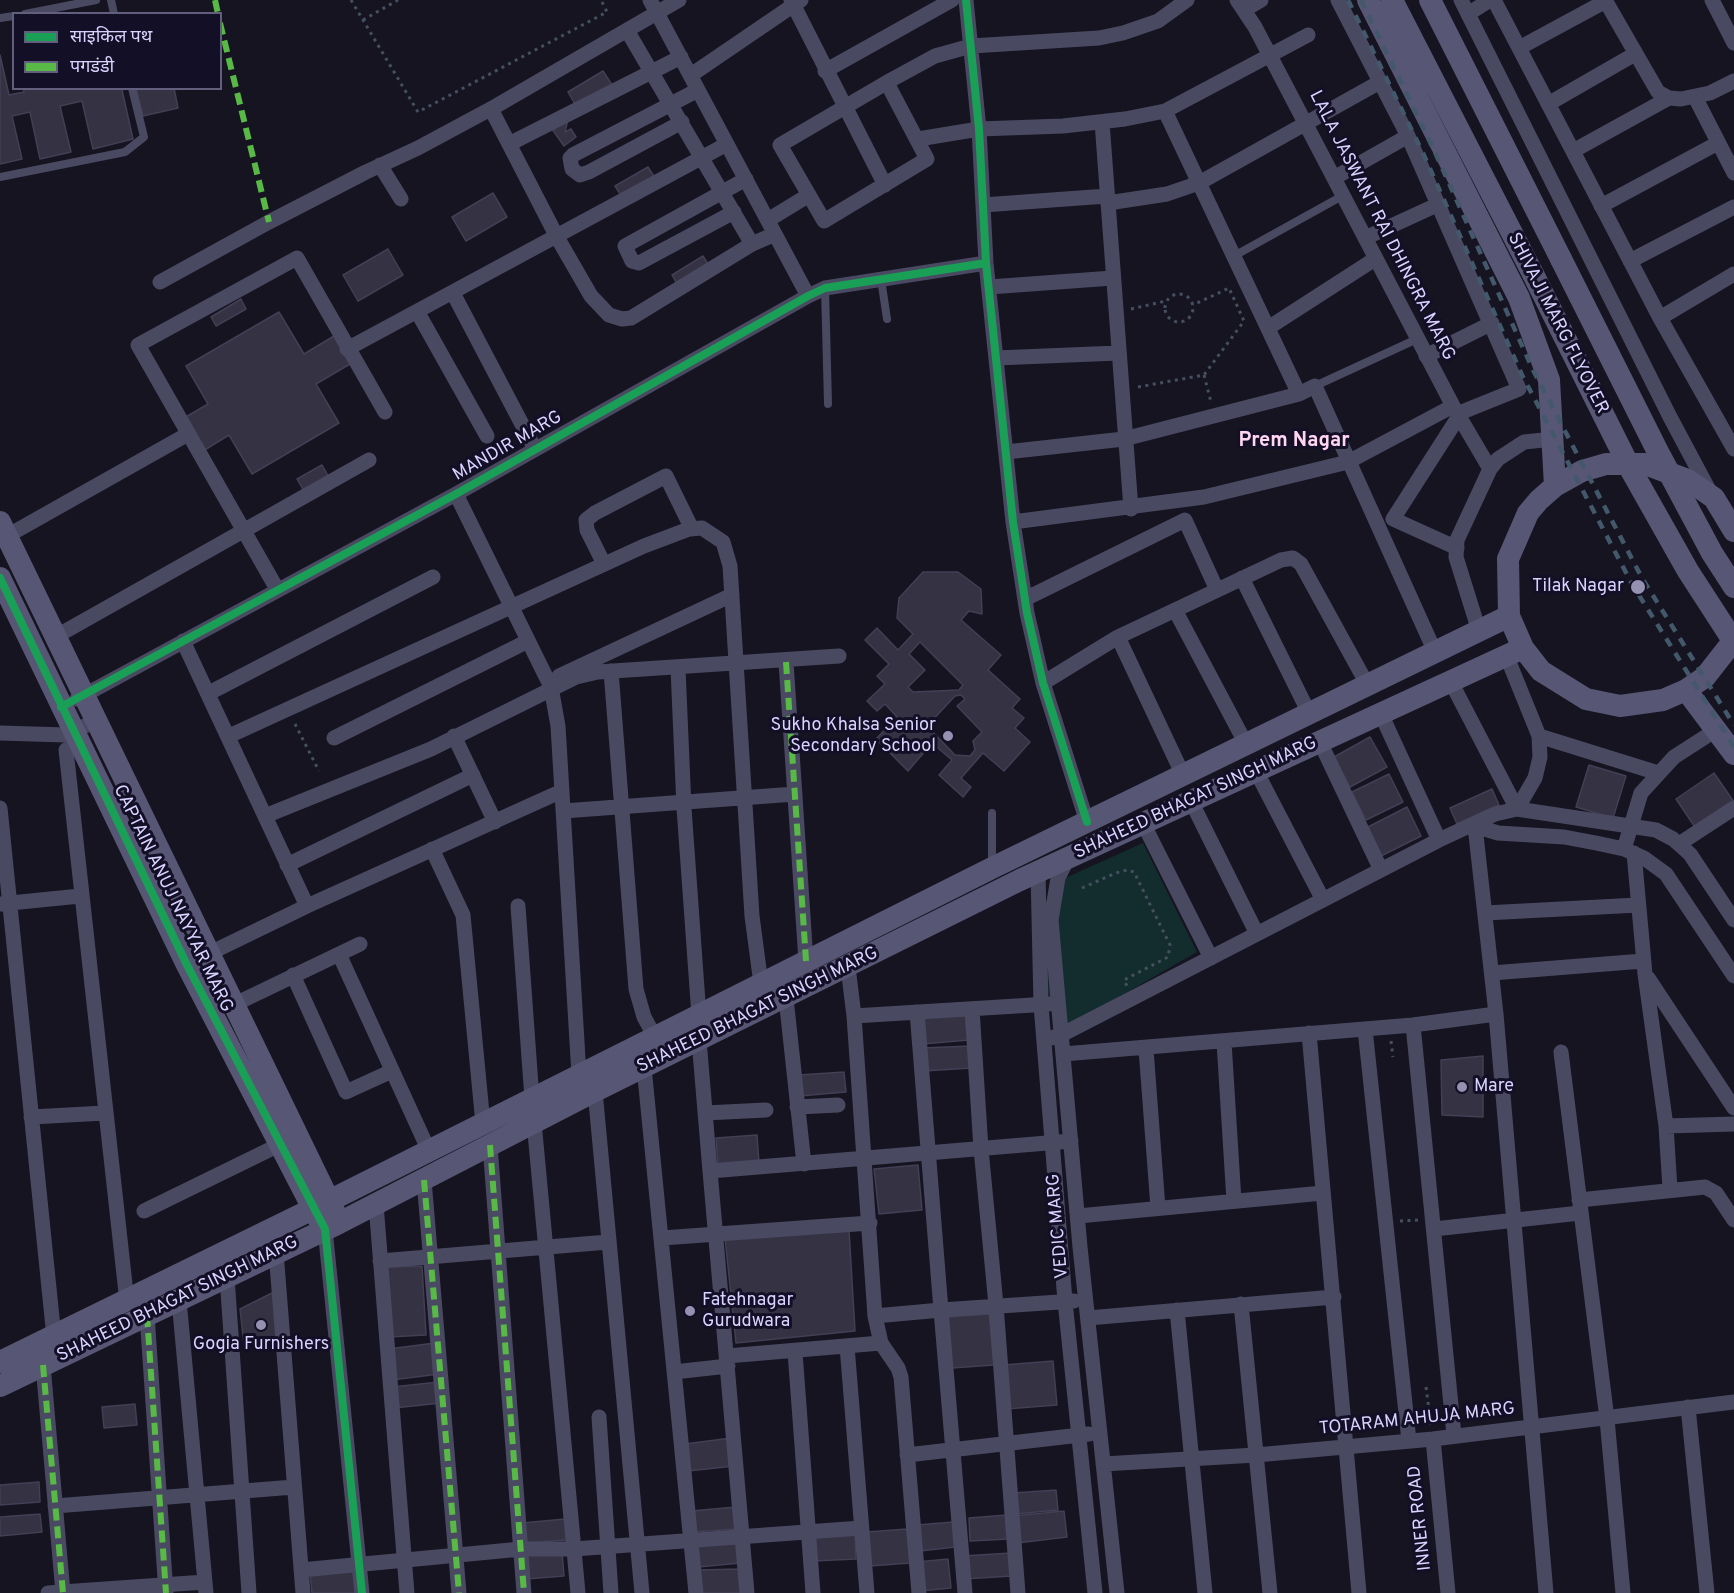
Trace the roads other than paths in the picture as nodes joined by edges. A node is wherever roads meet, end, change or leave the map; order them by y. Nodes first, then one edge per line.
1 (96, 0) edge
2 (679, 0) edge
3 (952, 0) edge
4 (966, 0) edge
5 (1187, 0) edge
6 (1261, 0) edge
7 (1338, 0) edge
8 (1368, 0) edge
9 (1392, 0) edge
10 (1430, 0) edge
11 (1490, 0) edge
12 (1494, 0) edge
13 (1712, 0) edge
14 (1605, 1) edge
15 (795, 2) edge
16 (1241, 5) edge
17 (653, 7) edge
18 (1464, 7) edge
19 (35, 12) edge
20 (628, 32) junction
21 (1308, 35) dead end
22 (1734, 43) edge
23 (971, 46) junction
24 (1519, 48) junction
25 (1635, 54) junction
26 (1269, 55) junction
27 (681, 57) junction
28 (825, 71) junction
29 (653, 72) junction
30 (690, 75) junction
31 (1734, 81) edge
32 (1380, 82) junction
33 (887, 83) junction
34 (132, 90) edge
35 (698, 90) junction
36 (1695, 97) junction
37 (1669, 98) junction
38 (671, 103) junction
39 (1548, 104) junction
40 (846, 108) junction
41 (491, 109) junction
42 (1165, 111) junction
43 (682, 122) junction
44 (1102, 122) junction
45 (1305, 123) junction
46 (979, 129) junction
47 (1408, 136) junction
48 (918, 139) junction
49 (1718, 142) junction
50 (509, 144) junction
51 (727, 144) junction
52 (1573, 151) junction
53 (702, 158) junction
54 (380, 165) junction
55 (1734, 172) edge
56 (0, 177) edge
57 (1335, 178) junction
58 (746, 179) junction
59 (1200, 183) junction
60 (885, 185) junction
61 (722, 192) junction
62 (809, 195) junction
63 (1344, 195) junction
64 (401, 199) dead end
65 (1107, 200) junction
66 (1439, 204) junction
67 (983, 205) junction
68 (1601, 206) junction
69 (1734, 207) edge
70 (734, 212) junction
71 (768, 220) junction
72 (775, 234) junction
73 (557, 237) junction
74 (1365, 238) junction
75 (752, 244) junction
76 (1234, 256) junction
77 (1375, 259) junction
78 (1630, 261) junction
79 (986, 263) junction
80 (1734, 274) edge
81 (1113, 278) junction
82 (881, 279) junction
83 (160, 282) dead end
84 (989, 287) junction
85 (825, 288) junction
86 (453, 293) junction
87 (808, 296) junction
88 (418, 313) junction
89 (887, 318) dead end
90 (1660, 318) junction
91 (1492, 323) junction
92 (1268, 328) junction
93 (1417, 339) junction
94 (347, 349) junction
95 (1118, 353) junction
96 (1426, 356) junction
97 (996, 358) junction
98 (1315, 386) junction
99 (1299, 394) junction
100 (828, 404) dead end
101 (385, 412) dead end
102 (1456, 412) junction
103 (188, 434) junction
104 (487, 436) dead end
105 (1124, 439) junction
106 (1552, 439) junction
107 (535, 449) junction
108 (1734, 449) edge
109 (1006, 452) junction
110 (369, 460) dead end
111 (1348, 462) junction
112 (1490, 469) junction
113 (1555, 486) junction
114 (456, 494) junction
115 (1131, 509) junction
116 (1727, 512) edge
117 (1013, 522) junction
118 (3, 529) edge
119 (692, 529) junction
120 (243, 531) junction
121 (1456, 548) junction
122 (604, 564) junction
123 (434, 577) dead end
124 (0, 578) edge
125 (1242, 578) junction
126 (1734, 587) edge
127 (277, 589) junction
128 (1217, 590) junction
129 (732, 595) junction
130 (1025, 599) junction
131 (511, 606) junction
132 (1175, 610) junction
133 (1509, 616) junction
134 (1479, 631) junction
135 (1118, 636) junction
136 (54, 637) junction
137 (183, 641) junction
138 (528, 641) junction
139 (1734, 641) edge
140 (1435, 652) junction
141 (1515, 652) junction
142 (839, 656) dead end
143 (786, 662) junction
144 (736, 664) junction
145 (678, 668) junction
146 (611, 671) junction
147 (1451, 682) junction
148 (1043, 683) junction
149 (1367, 684) junction
150 (551, 687) junction
151 (1686, 690) junction
152 (208, 693) junction
153 (83, 696) junction
154 (61, 707) junction
155 (1309, 713) junction
156 (1381, 714) junction
157 (95, 721) junction
158 (1716, 730) junction
159 (0, 733) edge
160 (229, 736) junction
161 (454, 736) junction
162 (1539, 736) junction
163 (334, 738) dead end
164 (69, 741) junction
165 (1320, 742) junction
166 (1246, 744) junction
167 (1734, 754) edge
168 (1256, 771) junction
169 (1658, 773) junction
170 (473, 775) junction
171 (1183, 775) junction
172 (562, 791) junction
173 (795, 794) junction
174 (744, 798) junction
175 (1191, 801) junction
176 (684, 803) junction
177 (621, 807) junction
178 (0, 808) edge
179 (1517, 808) junction
180 (1734, 808) edge
181 (563, 811) junction
182 (992, 813) dead end
183 (265, 816) junction
184 (495, 822) junction
185 (1087, 822) junction
186 (1143, 823) junction
187 (1630, 825) junction
188 (1475, 826) junction
189 (1439, 840) junction
190 (1679, 844) junction
191 (432, 849) junction
192 (1629, 851) junction
193 (1068, 858) junction
194 (288, 865) junction
195 (992, 868) junction
196 (1382, 870) junction
197 (1038, 872) junction
198 (80, 897) junction
199 (1728, 898) edge
200 (1323, 900) junction
201 (5, 904) edge
202 (1638, 905) junction
203 (307, 906) junction
204 (518, 906) dead end
205 (1485, 913) junction
206 (1734, 920) edge
207 (1257, 934) junction
208 (360, 944) dead end
209 (208, 954) junction
210 (339, 954) junction
211 (1211, 958) junction
212 (807, 962) junction
213 (848, 967) junction
214 (1644, 967) junction
215 (1492, 973) junction
216 (293, 975) junction
217 (1734, 976) edge
218 (761, 984) junction
219 (786, 998) junction
220 (1058, 1004) junction
221 (233, 1005) junction
222 (1041, 1005) junction
223 (972, 1009) junction
224 (917, 1012) junction
225 (1496, 1014) junction
226 (699, 1016) junction
227 (854, 1016) junction
228 (1413, 1025) junction
229 (1365, 1029) junction
230 (1309, 1033) junction
231 (1061, 1035) junction
232 (655, 1037) junction
233 (699, 1040) junction
234 (1044, 1040) junction
235 (1224, 1042) junction
236 (1146, 1049) junction
237 (1561, 1052) dead end
238 (1063, 1054) junction
239 (644, 1067) junction
240 (392, 1071) junction
241 (579, 1075) junction
242 (595, 1091) junction
243 (532, 1099) junction
244 (838, 1105) dead end
245 (797, 1107) junction
246 (1734, 1107) edge
247 (766, 1110) dead end
248 (105, 1113) junction
249 (705, 1113) junction
250 (31, 1117) junction
251 (534, 1122) junction
252 (1734, 1124) edge
253 (1665, 1126) junction
254 (487, 1135) junction
255 (1071, 1141) junction
256 (1052, 1143) junction
257 (279, 1145) junction
258 (981, 1149) junction
259 (429, 1151) junction
260 (928, 1153) junction
261 (864, 1160) junction
262 (804, 1164) junction
263 (710, 1171) junction
264 (424, 1180) junction
265 (1670, 1189) junction
266 (1323, 1193) junction
267 (1234, 1201) junction
268 (376, 1204) junction
269 (321, 1205) junction
270 (1580, 1207) junction
271 (1158, 1208) junction
272 (144, 1211) dead end
273 (1078, 1215) junction
274 (1734, 1220) edge
275 (1514, 1221) junction
276 (870, 1223) junction
277 (1429, 1224) junction
278 (332, 1226) junction
279 (716, 1234) junction
280 (662, 1238) junction
281 (608, 1242) junction
282 (547, 1247) junction
283 (499, 1251) junction
284 (276, 1252) junction
285 (431, 1257) junction
286 (380, 1261) junction
287 (227, 1277) junction
288 (1334, 1297) junction
289 (179, 1300) junction
290 (1086, 1300) junction
291 (1065, 1301) junction
292 (127, 1302) junction
293 (1241, 1304) junction
294 (996, 1305) junction
295 (941, 1310) junction
296 (1177, 1310) junction
297 (147, 1316) junction
298 (875, 1316) junction
299 (1088, 1318) junction
300 (54, 1337) junction
301 (881, 1343) junction
302 (847, 1346) junction
303 (795, 1352) junction
304 (728, 1361) junction
305 (0, 1362) edge
306 (43, 1365) junction
307 (674, 1372) junction
308 (0, 1386) edge
309 (1734, 1402) edge
310 (1688, 1407) junction
311 (599, 1417) dead end
312 (1607, 1419) junction
313 (1532, 1428) junction
314 (1100, 1432) junction
315 (1454, 1435) junction
316 (1079, 1436) junction
317 (1433, 1439) junction
318 (1409, 1441) junction
319 (1006, 1445) junction
320 (1345, 1447) junction
321 (954, 1451) junction
322 (907, 1455) junction
323 (1256, 1455) junction
324 (1192, 1458) junction
325 (1103, 1464) junction
326 (294, 1487) junction
327 (241, 1490) junction
328 (196, 1496) junction
329 (159, 1499) junction
330 (55, 1506) junction
331 (861, 1528) junction
332 (808, 1532) junction
333 (743, 1536) junction
334 (690, 1539) junction
335 (638, 1542) junction
336 (607, 1545) junction
337 (521, 1549) junction
338 (574, 1549) junction
339 (456, 1554) junction
340 (404, 1559) junction
341 (359, 1564) junction
342 (301, 1570) junction
343 (205, 1587) edge
344 (165, 1589) edge
345 (48, 1593) edge
346 (63, 1593) edge
347 (249, 1593) edge
348 (303, 1593) edge
349 (362, 1593) edge
350 (407, 1593) edge
351 (459, 1593) edge
352 (524, 1593) edge
353 (578, 1593) edge
354 (611, 1593) edge
355 (642, 1593) edge
356 (696, 1593) edge
357 (747, 1593) edge
358 (813, 1593) edge
359 (867, 1593) edge
360 (919, 1593) edge
361 (964, 1593) edge
362 (1018, 1593) edge
363 (1095, 1593) edge
364 (1117, 1593) edge
365 (1205, 1593) edge
366 (1270, 1593) edge
367 (1359, 1593) edge
368 (1448, 1593) edge
369 (1546, 1593) edge
370 (1623, 1593) edge
371 (1707, 1593) edge

1 - 19 lane
2 - 17 street
3 - 28 street
4 - 23 street
5 - 23 street
6 - 16 street
7 - 32 street
8 - 106 main road
9 - 139 main road, SHIVAJI MARG FLYOVER, bridge
10 - 126 main road, SHIVAJI MARG FLYOVER, bridge
11 - 18 street
12 - 24 street
13 - 22 street
14 - 24 street
14 - 25 street
15 - 28 street
15 - 30 street
16 - 26 street, LALA JASWANT RAI DHINGRA MARG
17 - 20 street
17 - 27 street
18 - 116 street
20 - 29 street
20 - 41 street
21 - 26 street
23 - 33 street
23 - 46 street
24 - 39 street
25 - 37 street
25 - 39 street
26 - 42 street
26 - 45 street, LALA JASWANT RAI DHINGRA MARG
27 - 29 street
27 - 30 street
28 - 40 street
29 - 38 street
29 - 50 street
30 - 35 street
31 - 36 street
32 - 45 street
32 - 47 street
33 - 40 street
33 - 48 street
34 - 56 lane
35 - 38 street
35 - 51 street
36 - 37 street
36 - 49 street
37 - 52 street
38 - 43 street
38 - 43 street
39 - 52 street
40 - 60 street
40 - 62 street
41 - 50 street
41 - 54 street
42 - 44 street
42 - 59 street
43 - 53 street
44 - 46 street
44 - 65 street
45 - 57 street, LALA JASWANT RAI DHINGRA MARG
45 - 59 street
46 - 48 street
46 - 67 street
47 - 57 street
47 - 66 street
48 - 60 street
49 - 55 street
49 - 68 street
50 - 73 street
51 - 53 street
51 - 58 street
52 - 68 street
53 - 61 street
53 - 73 street
54 - 64 street
54 - 83 street
57 - 63 street, LALA JASWANT RAI DHINGRA MARG
58 - 61 street
58 - 71 street
59 - 65 street
59 - 76 street
60 - 62 street
61 - 70 street
61 - 70 street
62 - 71 street
63 - 74 street, LALA JASWANT RAI DHINGRA MARG
63 - 76 lane
65 - 67 street
65 - 81 street
66 - 74 street
66 - 91 street
67 - 79 street
68 - 78 street
69 - 78 street
70 - 75 street
71 - 72 street
72 - 75 street
72 - 87 street
73 - 75 street
73 - 86 street
74 - 77 street, LALA JASWANT RAI DHINGRA MARG
76 - 92 street
77 - 92 street
77 - 93 street, LALA JASWANT RAI DHINGRA MARG
78 - 90 street
79 - 82 street, MANDIR MARG
79 - 84 street
80 - 90 street
81 - 84 street
81 - 95 street
82 - 85 street, MANDIR MARG
82 - 89 lane
84 - 97 street
85 - 87 street, MANDIR MARG
85 - 100 lane
86 - 88 street
86 - 107 street
87 - 107 street, MANDIR MARG
88 - 94 street
88 - 104 street
90 - 108 street
91 - 96 street
91 - 102 street
92 - 99 street
93 - 96 street, LALA JASWANT RAI DHINGRA MARG
93 - 98 lane
94 - 101 street
94 - 103 street
95 - 97 street
95 - 105 street
96 - 102 street, LALA JASWANT RAI DHINGRA MARG
97 - 109 street
98 - 99 street
98 - 111 street
99 - 105 street
102 - 111 street
102 - 112 street, LALA JASWANT RAI DHINGRA MARG
102 - 121 street
103 - 118 street
103 - 120 street
105 - 109 street
105 - 115 street
106 - 112 street
106 - 113 main road
107 - 114 street, MANDIR MARG
109 - 117 street
110 - 120 street
111 - 115 street
111 - 140 street
112 - 121 street
113 - 116 main road
113 - 133 main road
114 - 127 street, MANDIR MARG
114 - 131 street
115 - 117 street
117 - 130 street
118 - 136 main road, CAPTAIN ANUJ NAYYAR MARG
119 - 122 street
119 - 122 street
119 - 129 street
120 - 127 street
120 - 136 street
121 - 134 street
122 - 131 street
123 - 152 street
124 - 154 main road, CAPTAIN ANUJ NAYYAR MARG
125 - 128 street
125 - 149 street
125 - 155 street
127 - 137 street, MANDIR MARG
128 - 130 street
128 - 132 street
129 - 144 street
129 - 150 street
130 - 148 street
131 - 138 street
131 - 160 street
132 - 135 street
132 - 166 street
133 - 134 main road, SHAHEED BHAGAT SINGH MARG
133 - 141 main road
134 - 140 main road, SHAHEED BHAGAT SINGH MARG
135 - 148 street
135 - 171 street
136 - 153 main road, CAPTAIN ANUJ NAYYAR MARG
137 - 152 street
137 - 153 street, MANDIR MARG
138 - 150 street
138 - 163 street
139 - 151 main road
140 - 149 main road, SHAHEED BHAGAT SINGH MARG
141 - 147 main road, SHAHEED BHAGAT SINGH MARG
141 - 151 main road
141 - 162 street
142 - 143 street
143 - 144 street
143 - 173 street
144 - 145 street
144 - 174 street
145 - 146 street
145 - 176 street
146 - 150 street
146 - 177 street
147 - 156 main road, SHAHEED BHAGAT SINGH MARG
147 - 179 street
148 - 185 street
149 - 155 main road, SHAHEED BHAGAT SINGH MARG
150 - 161 street
150 - 172 street
151 - 158 main road
152 - 160 street
153 - 154 street, MANDIR MARG
153 - 157 main road, CAPTAIN ANUJ NAYYAR MARG
154 - 164 main road, CAPTAIN ANUJ NAYYAR MARG
155 - 166 main road, SHAHEED BHAGAT SINGH MARG
156 - 165 main road, SHAHEED BHAGAT SINGH MARG
156 - 189 street
157 - 164 street
157 - 209 main road, CAPTAIN ANUJ NAYYAR MARG
158 - 167 main road
158 - 169 street
159 - 164 street
160 - 183 street
161 - 170 street
161 - 183 street
162 - 169 street
162 - 179 street
164 - 198 street
164 - 257 main road, CAPTAIN ANUJ NAYYAR MARG
165 - 168 main road, SHAHEED BHAGAT SINGH MARG
165 - 196 street
166 - 171 main road, SHAHEED BHAGAT SINGH MARG
168 - 175 main road, SHAHEED BHAGAT SINGH MARG
168 - 200 street
169 - 187 street
170 - 184 street
170 - 194 street
171 - 185 main road, SHAHEED BHAGAT SINGH MARG
172 - 181 street
172 - 184 street
173 - 174 street
173 - 212 street
174 - 176 street
174 - 218 street
175 - 186 main road, SHAHEED BHAGAT SINGH MARG
175 - 207 street
176 - 177 street
176 - 226 street
177 - 181 street
177 - 232 street
178 - 201 street
179 - 187 street
179 - 188 street
180 - 190 street
181 - 241 street
182 - 195 lane
183 - 194 street
184 - 191 street
185 - 195 main road, SHAHEED BHAGAT SINGH MARG
186 - 193 main road, SHAHEED BHAGAT SINGH MARG
186 - 211 street
187 - 190 street
187 - 192 street
188 - 189 street
188 - 192 street
188 - 205 street
189 - 196 street
190 - 199 street
191 - 203 street
191 - 254 street
192 - 202 street
192 - 217 street
193 - 197 main road, SHAHEED BHAGAT SINGH MARG
193 - 220 street, VEDIC MARG
194 - 203 street
195 - 212 main road, SHAHEED BHAGAT SINGH MARG
196 - 200 street
197 - 213 main road, SHAHEED BHAGAT SINGH MARG
197 - 222 street, VEDIC MARG
198 - 201 street
198 - 248 street
199 - 206 street
200 - 207 street
201 - 250 street
202 - 205 street
202 - 214 street
203 - 209 street
204 - 243 street
205 - 215 street
207 - 211 street
208 - 210 street
209 - 221 main road, CAPTAIN ANUJ NAYYAR MARG
210 - 216 street
210 - 240 street
211 - 231 street
212 - 218 main road, SHAHEED BHAGAT SINGH MARG
213 - 219 main road, SHAHEED BHAGAT SINGH MARG
213 - 227 street
214 - 215 street
214 - 246 street
214 - 253 street
215 - 225 street
216 - 221 street
216 - 240 street
218 - 226 main road, SHAHEED BHAGAT SINGH MARG
219 - 233 main road, SHAHEED BHAGAT SINGH MARG
219 - 245 street
220 - 222 street
220 - 231 street, VEDIC MARG
221 - 269 main road, CAPTAIN ANUJ NAYYAR MARG
222 - 223 street
222 - 234 street, VEDIC MARG
223 - 224 street
223 - 258 street
224 - 227 street
224 - 260 street
225 - 228 street
225 - 275 street
226 - 232 main road, SHAHEED BHAGAT SINGH MARG
227 - 261 street
228 - 229 street
228 - 277 street
229 - 230 street
229 - 318 street
230 - 235 street
230 - 266 street
231 - 234 street
231 - 238 street, VEDIC MARG
232 - 241 main road, SHAHEED BHAGAT SINGH MARG
233 - 239 main road, SHAHEED BHAGAT SINGH MARG
233 - 249 street
234 - 256 street, VEDIC MARG
235 - 236 street
235 - 267 street
236 - 238 street
236 - 271 street
237 - 270 street
238 - 255 street, VEDIC MARG
239 - 242 main road, SHAHEED BHAGAT SINGH MARG
239 - 280 street
240 - 259 street
241 - 243 main road, SHAHEED BHAGAT SINGH MARG
242 - 251 main road, SHAHEED BHAGAT SINGH MARG
242 - 281 street
243 - 254 main road, SHAHEED BHAGAT SINGH MARG
244 - 245 street
245 - 262 street
247 - 249 street
248 - 250 street
248 - 292 street
249 - 263 street
250 - 300 street
251 - 254 main road, SHAHEED BHAGAT SINGH MARG
251 - 282 street
252 - 253 street
253 - 265 street
254 - 259 main road, SHAHEED BHAGAT SINGH MARG
254 - 264 main road, SHAHEED BHAGAT SINGH MARG
254 - 283 street
255 - 256 street
255 - 273 street, VEDIC MARG
256 - 258 street
256 - 291 street, VEDIC MARG
257 - 269 main road, CAPTAIN ANUJ NAYYAR MARG
257 - 272 street
258 - 260 street
258 - 294 street
259 - 269 main road, SHAHEED BHAGAT SINGH MARG
260 - 261 street
260 - 295 street
261 - 262 street
261 - 276 street
262 - 263 street
263 - 279 street
264 - 268 main road, SHAHEED BHAGAT SINGH MARG
264 - 285 street
265 - 270 street
265 - 274 street
266 - 267 street
266 - 288 street
267 - 271 street
268 - 278 main road, SHAHEED BHAGAT SINGH MARG
268 - 286 street
269 - 278 main road
269 - 292 main road, SHAHEED BHAGAT SINGH MARG
270 - 275 street
270 - 312 street
271 - 273 street
273 - 290 street, VEDIC MARG
275 - 277 street
275 - 313 street
276 - 279 street
276 - 298 street
277 - 315 street
278 - 284 main road, SHAHEED BHAGAT SINGH MARG
278 - 341 street
279 - 280 street
279 - 304 street
280 - 307 street
281 - 282 street
281 - 335 street
282 - 283 street
282 - 338 street
283 - 285 street
283 - 337 street
284 - 287 main road, SHAHEED BHAGAT SINGH MARG
284 - 326 street
285 - 286 street
285 - 339 street
286 - 340 street
287 - 289 main road, SHAHEED BHAGAT SINGH MARG
287 - 327 street
288 - 293 street
288 - 320 street
289 - 297 main road, SHAHEED BHAGAT SINGH MARG
289 - 328 street
290 - 291 street
290 - 299 street, VEDIC MARG
291 - 294 street
291 - 316 street, VEDIC MARG
292 - 300 main road, SHAHEED BHAGAT SINGH MARG
293 - 296 street
293 - 323 street
294 - 295 street
294 - 319 street
295 - 298 street
295 - 321 street
296 - 299 street
296 - 324 street
297 - 306 main road, SHAHEED BHAGAT SINGH MARG
297 - 329 street
298 - 301 street
299 - 314 street, VEDIC MARG
300 - 305 main road, SHAHEED BHAGAT SINGH MARG
301 - 302 street
301 - 322 street
302 - 303 street
302 - 331 street
303 - 304 street
303 - 332 street
304 - 307 street
304 - 333 street
306 - 308 main road, SHAHEED BHAGAT SINGH MARG
306 - 330 street
307 - 334 street
309 - 310 street, TOTARAM AHUJA MARG
310 - 312 street, TOTARAM AHUJA MARG
310 - 371 street
311 - 336 street
312 - 313 street, TOTARAM AHUJA MARG
312 - 370 street
313 - 315 street, TOTARAM AHUJA MARG
313 - 369 street
314 - 316 street
314 - 325 street, VEDIC MARG
315 - 317 street, TOTARAM AHUJA MARG
316 - 319 street
316 - 363 street, VEDIC MARG
317 - 318 street, TOTARAM AHUJA MARG
317 - 368 street, INNER ROAD
318 - 320 street, TOTARAM AHUJA MARG
319 - 321 street
319 - 362 street
320 - 323 street, TOTARAM AHUJA MARG
320 - 367 street
321 - 322 street
321 - 361 street
322 - 360 street
323 - 324 street, TOTARAM AHUJA MARG
323 - 366 street
324 - 325 street, TOTARAM AHUJA MARG
324 - 365 street
325 - 364 street, VEDIC MARG
326 - 327 street
326 - 342 street
327 - 328 street
327 - 347 street
328 - 329 street
328 - 343 street
329 - 330 street
329 - 344 street
330 - 346 street
331 - 332 street
331 - 359 street
332 - 333 street
332 - 358 street
333 - 334 street
333 - 357 street
334 - 335 street
334 - 356 street
335 - 336 street
335 - 355 street
336 - 338 street
336 - 354 street
337 - 338 street
337 - 339 street
337 - 352 street
338 - 353 street
339 - 340 street
339 - 351 street
340 - 341 street
340 - 350 street
341 - 342 street
341 - 349 street
342 - 348 street
343 - 344 street
344 - 346 street
345 - 346 street

